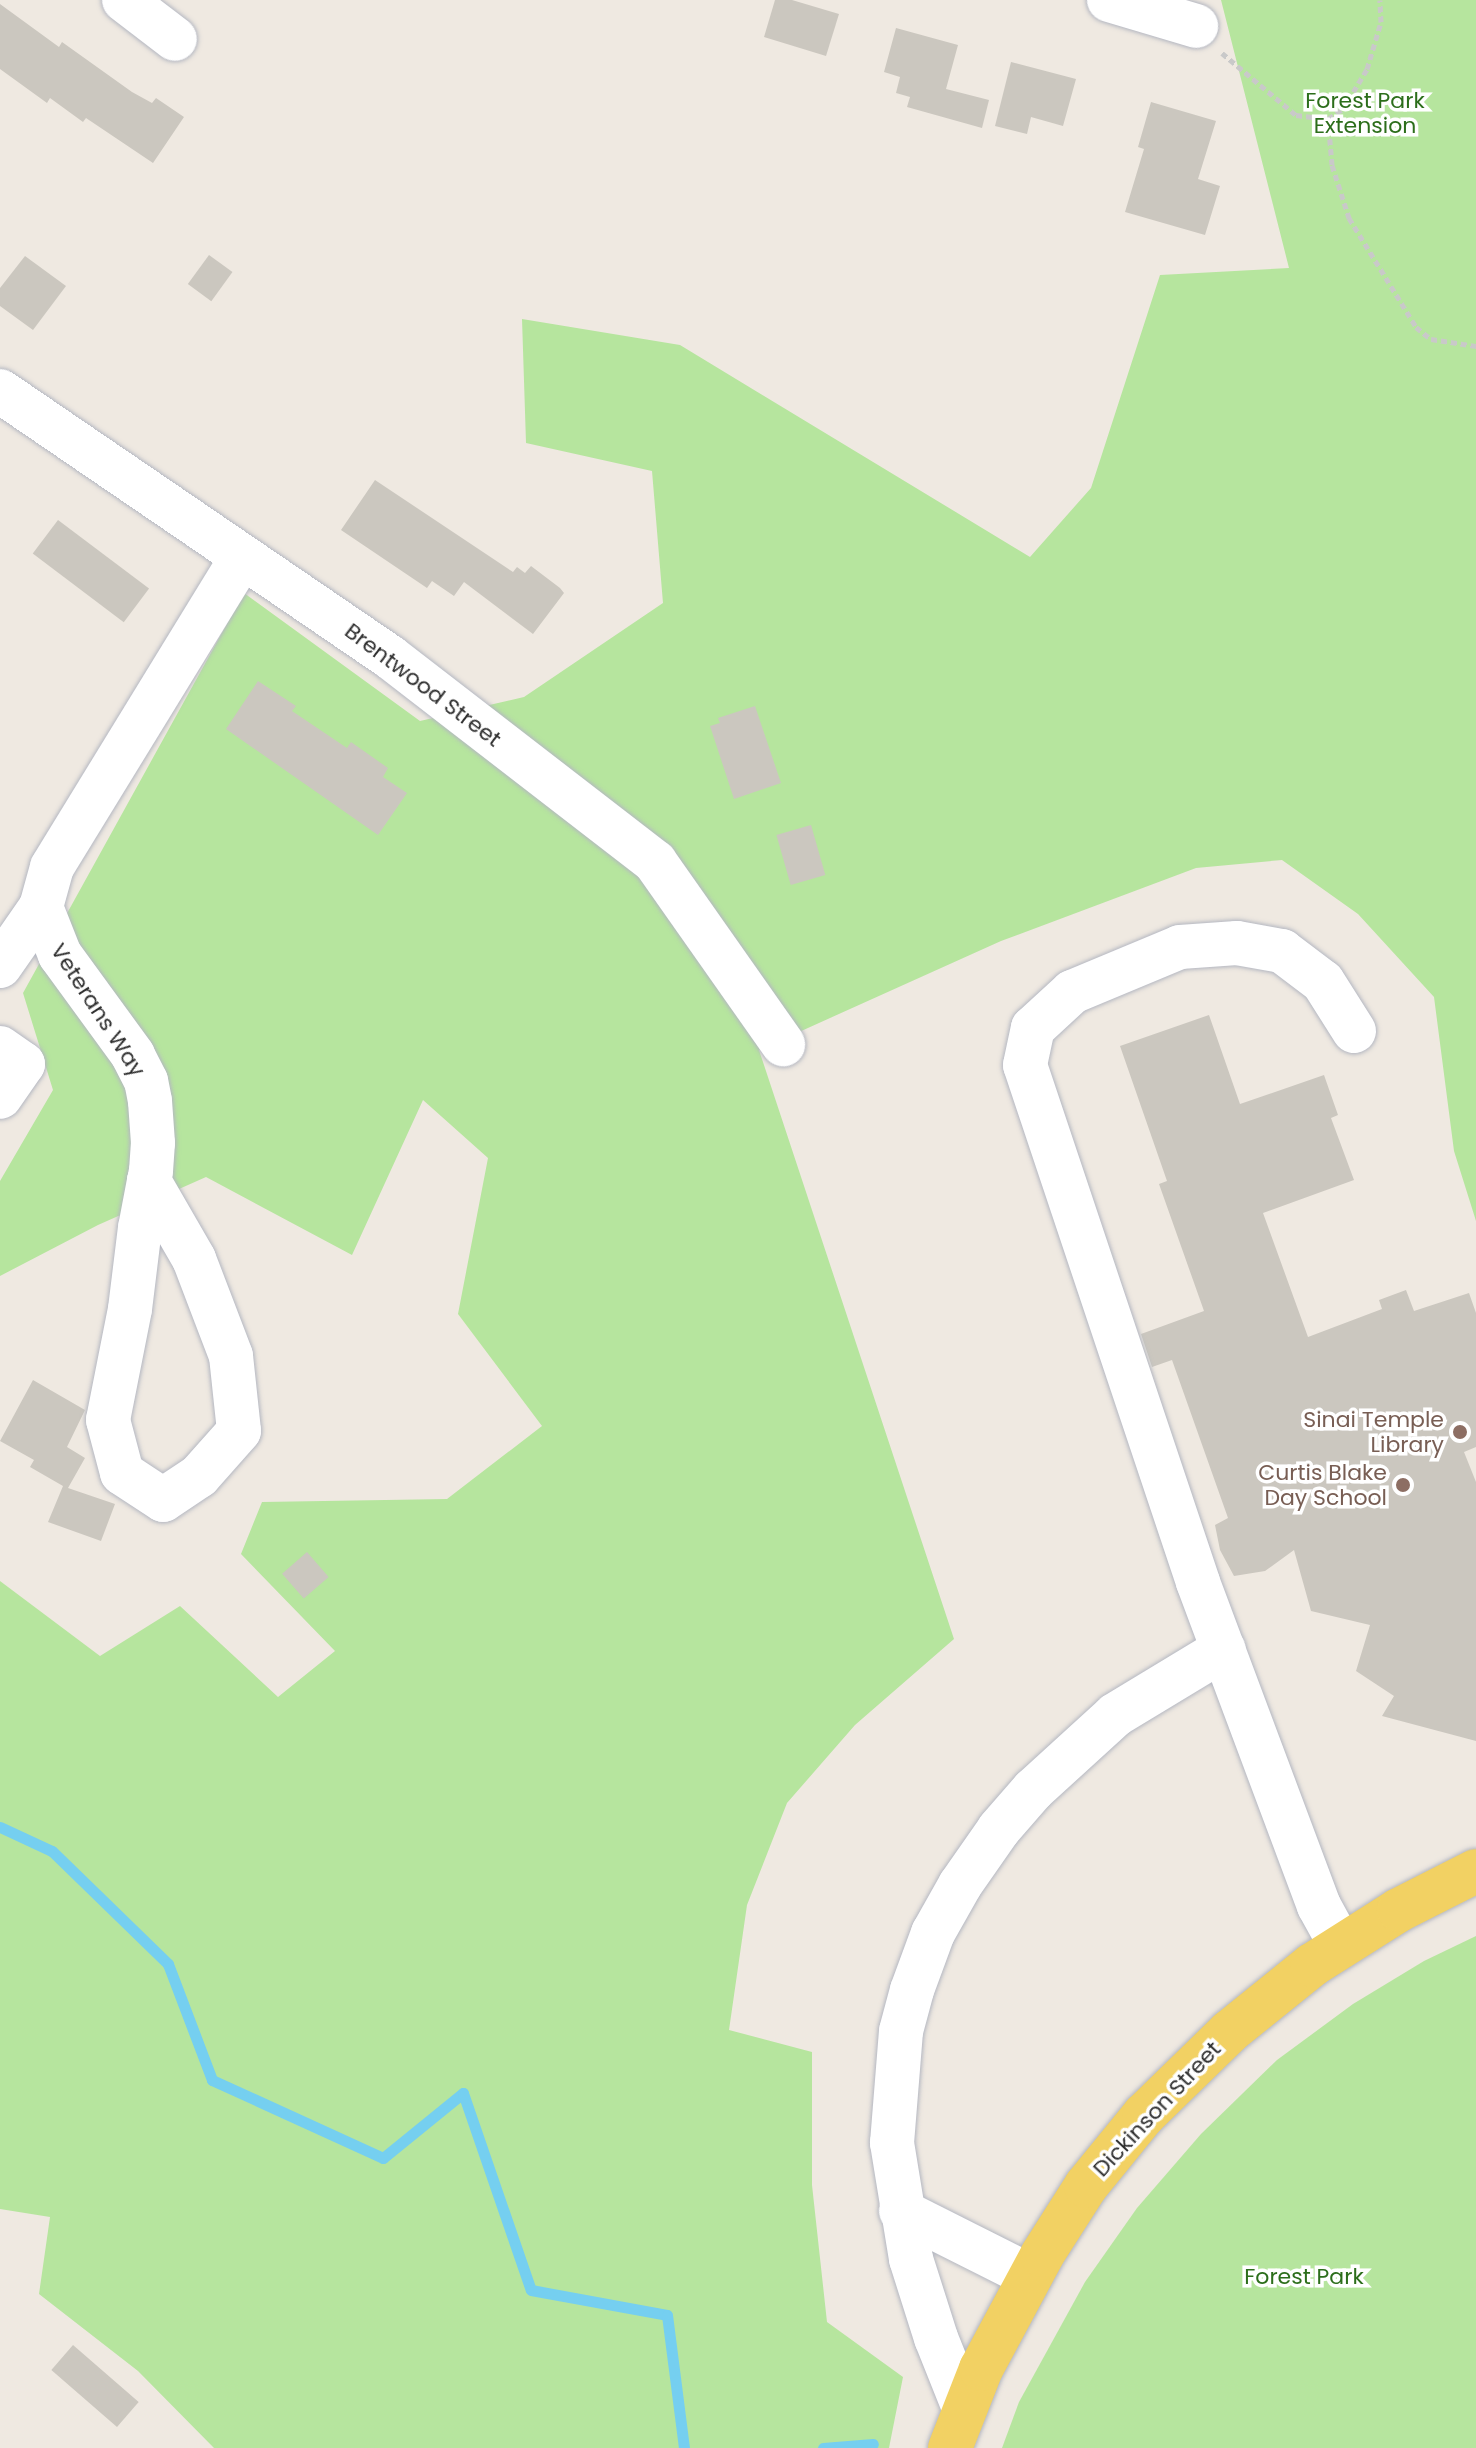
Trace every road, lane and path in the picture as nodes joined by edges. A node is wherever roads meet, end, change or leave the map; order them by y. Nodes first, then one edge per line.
1 (124, 0) edge
2 (1109, 0) edge
3 (1380, 0) edge
4 (1196, 26) joint
5 (175, 39) dead end
6 (1328, 119) junction
7 (1476, 346) edge
8 (0, 391) edge
9 (242, 557) junction
10 (41, 907) junction
11 (0, 966) edge
12 (1354, 1031) dead end
13 (783, 1044) dead end
14 (0, 1048) edge
15 (0, 1097) edge
16 (149, 1181) junction
17 (1224, 1649) junction
18 (1476, 1871) edge
19 (1341, 1946) junction
20 (901, 2211) junction
21 (1030, 2276) junction
22 (957, 2428) edge

1 - 5 street
2 - 4 street
3 - 6 path
4 - 6 path
6 - 7 path
8 - 9 street, Brentwood Street
9 - 10 street
9 - 13 street, Brentwood Street
10 - 11 street
10 - 16 street, Veterans Way
12 - 17 street
14 - 15 street
16 - 16 street, Veterans Way
17 - 19 street
17 - 20 street
18 - 19 main road, Dickinson Street
19 - 21 main road, Dickinson Street
20 - 21 street
20 - 22 street
21 - 22 main road, Dickinson Street

